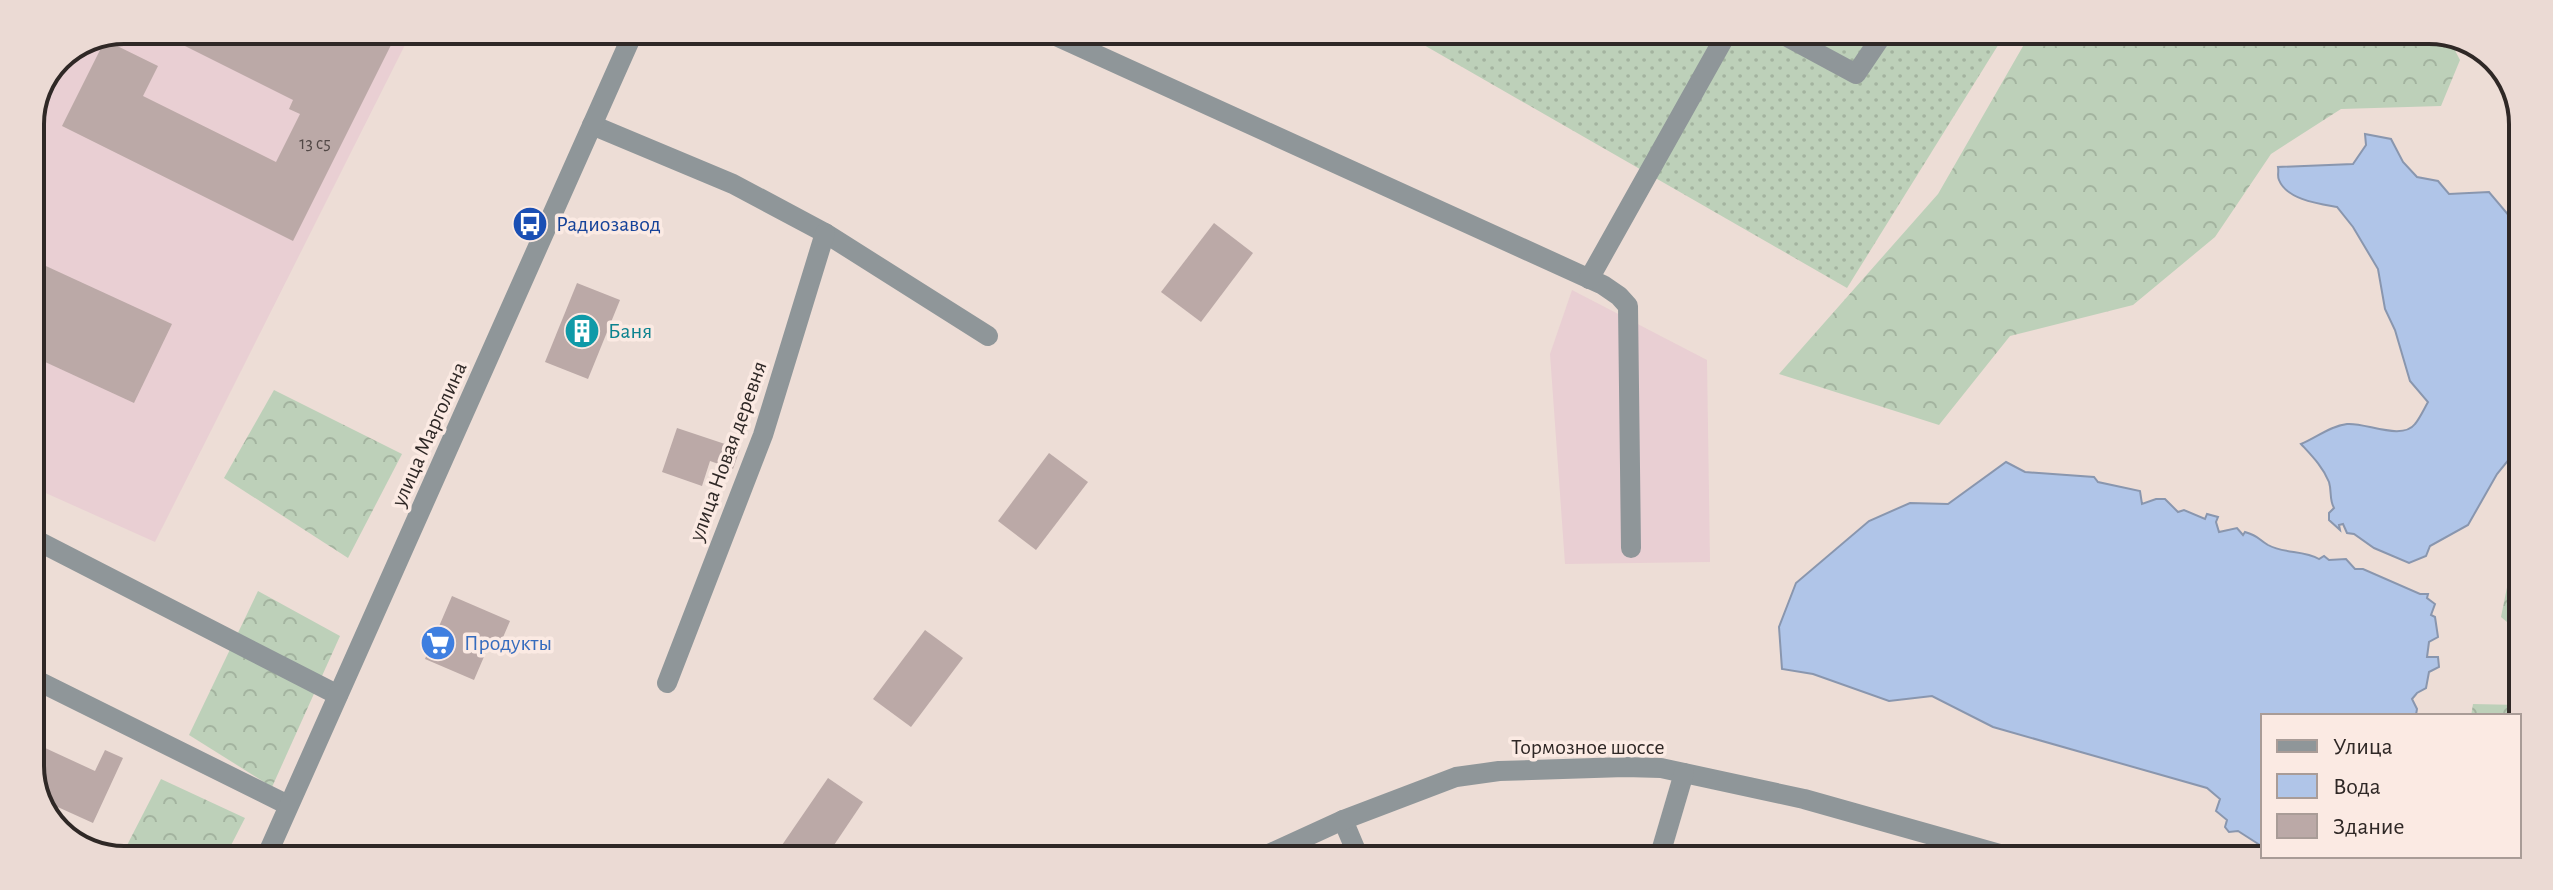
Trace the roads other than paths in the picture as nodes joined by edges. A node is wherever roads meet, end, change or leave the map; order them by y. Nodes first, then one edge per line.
1 (628, 44) edge
2 (1073, 44) edge
3 (1721, 44) edge
4 (1800, 44) edge
5 (1876, 44) edge
6 (592, 125) junction
7 (825, 233) junction
8 (1589, 279) junction
9 (988, 336) dead end
10 (44, 544) edge
11 (1631, 548) dead end
12 (667, 683) dead end
13 (44, 684) edge
14 (338, 695) junction
15 (1684, 773) junction
16 (288, 805) junction
17 (1343, 820) junction
18 (271, 846) edge
19 (1286, 846) edge
20 (1354, 846) edge
21 (1663, 846) edge
22 (1971, 846) edge

1 - 6 street, улица Марголина
2 - 8 street
3 - 8 street
4 - 5 street
6 - 7 street
6 - 14 street, улица Марголина
7 - 9 street
7 - 12 street, улица Новая деревня
8 - 11 street
10 - 14 street
13 - 16 street
14 - 16 street, улица Марголина
15 - 17 street, Тормозное шоссе
15 - 21 street
15 - 22 street, Тормозное шоссе
16 - 18 street, улица Марголина
17 - 19 street, Тормозное шоссе
17 - 20 street

